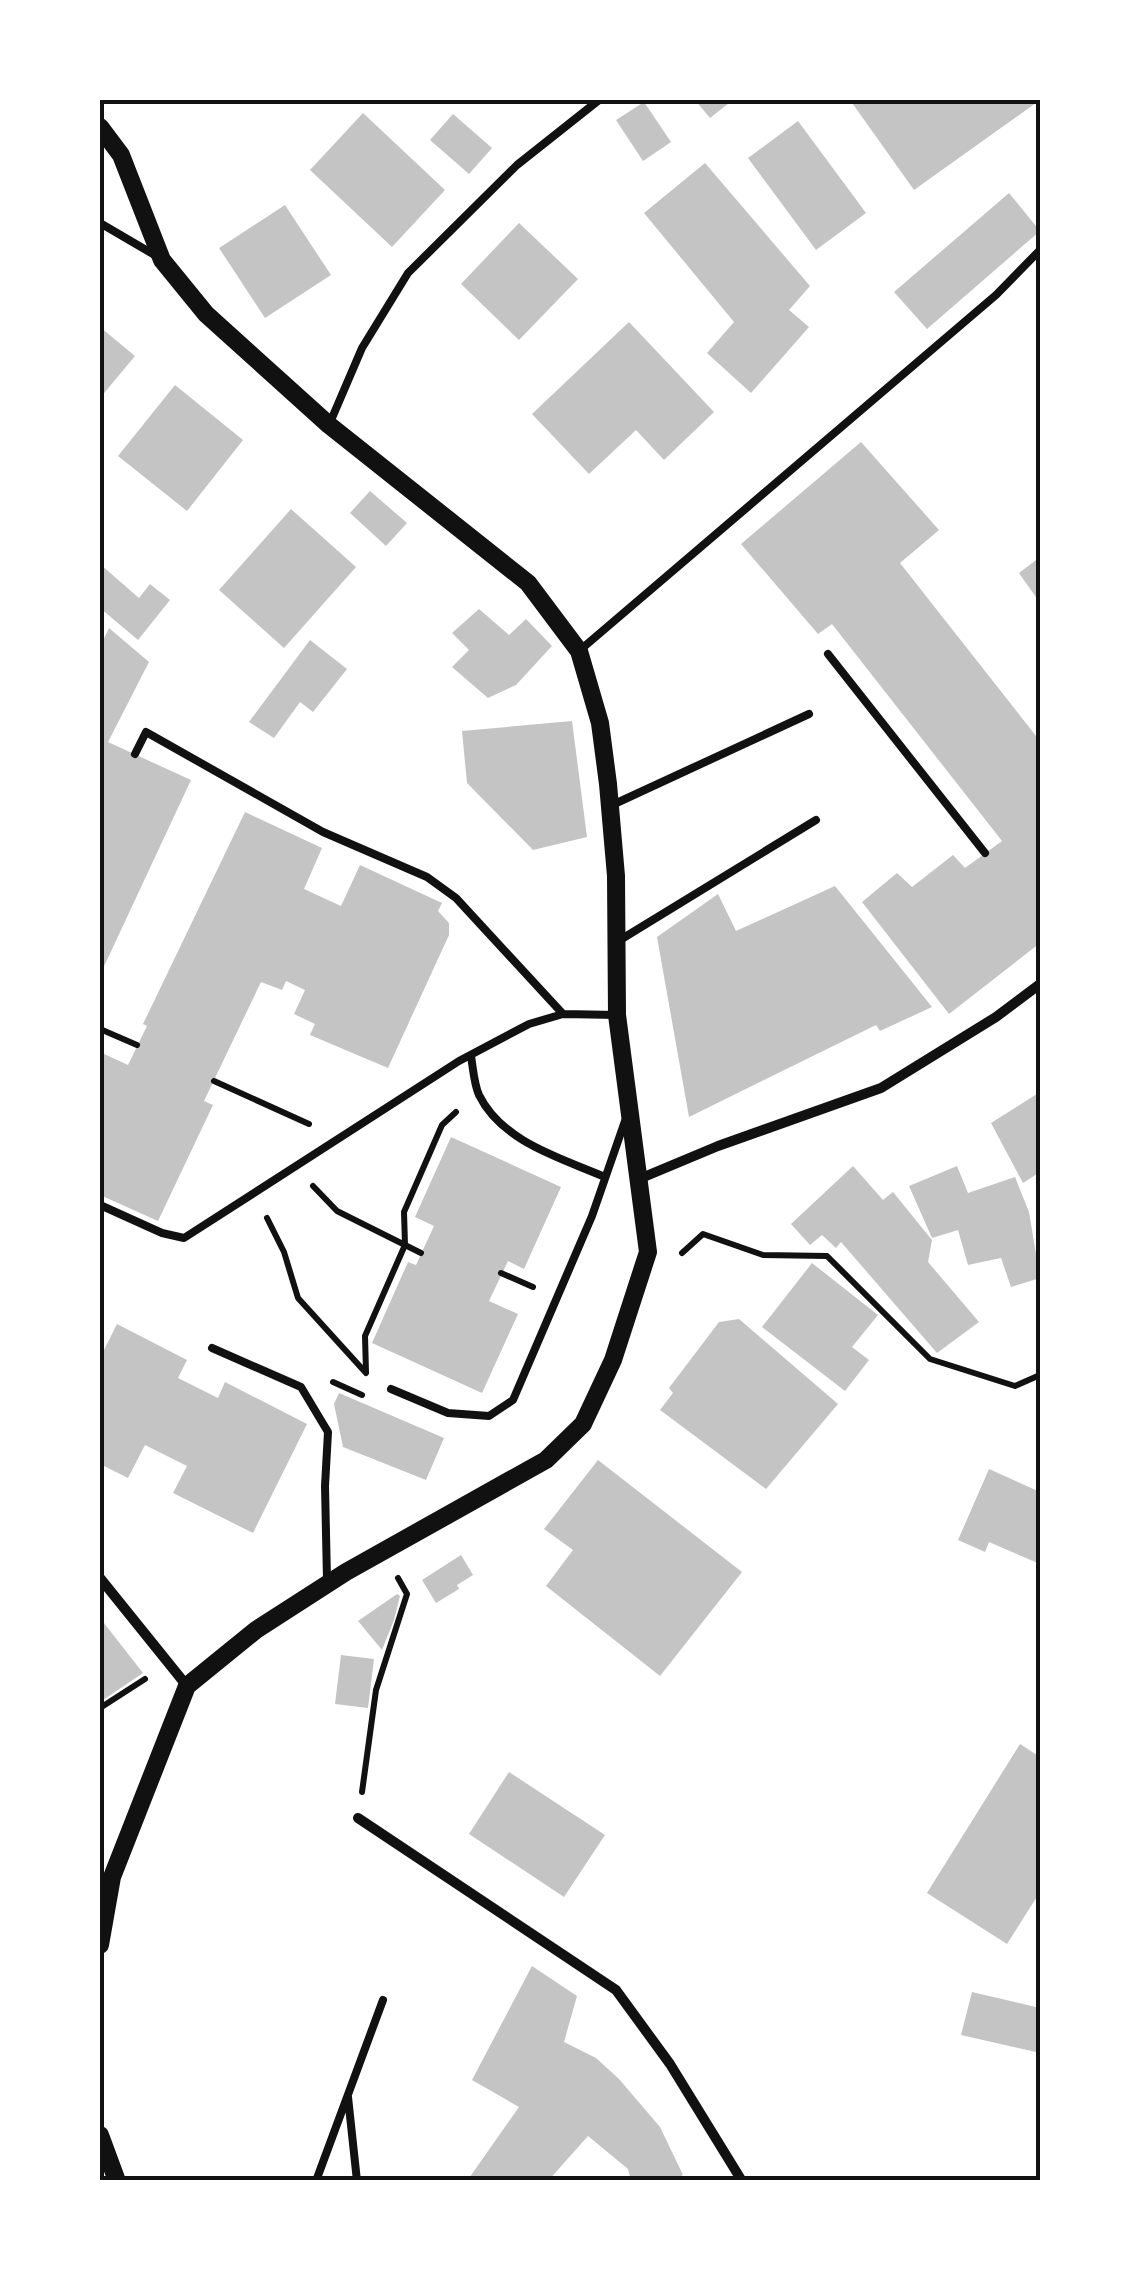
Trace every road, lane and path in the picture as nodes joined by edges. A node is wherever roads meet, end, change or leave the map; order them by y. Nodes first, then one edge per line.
1 (599, 100) edge
2 (100, 127) edge
3 (100, 222) edge
4 (1040, 250) edge
5 (162, 260) junction
6 (329, 425) junction
7 (578, 651) junction
8 (828, 654) dead end
9 (810, 714) dead end
10 (135, 754) dead end
11 (610, 806) junction
12 (816, 820) dead end
13 (984, 853) dead end
14 (616, 942) junction
15 (1040, 984) edge
16 (564, 1014) junction
17 (617, 1015) junction
18 (100, 1029) edge
19 (137, 1045) dead end
20 (471, 1056) junction
21 (214, 1081) dead end
22 (478, 1093) junction
23 (630, 1108) junction
24 (339, 1138) junction
25 (605, 1177) junction
26 (639, 1179) junction
27 (255, 1195) junction
28 (100, 1204) edge
29 (337, 1211) dead end
30 (405, 1245) junction
31 (422, 1252) dead end
32 (685, 1253) dead end
33 (212, 1348) dead end
34 (366, 1374) junction
35 (1040, 1375) edge
36 (326, 1379) dead end
37 (392, 1389) joint
38 (370, 1398) dead end
39 (100, 1578) edge
40 (328, 1584) junction
41 (407, 1594) dead end
42 (187, 1686) junction
43 (152, 1695) dead end
44 (100, 1708) edge
45 (358, 1818) joint
46 (100, 1945) edge
47 (383, 2000) dead end
48 (348, 2092) junction
49 (100, 2135) edge
50 (117, 2181) edge
51 (316, 2181) edge
52 (357, 2181) edge
53 (742, 2181) edge

1 - 6 lane
2 - 5 street
3 - 5 lane
4 - 7 lane
5 - 6 street
6 - 7 street
7 - 11 street
8 - 13 lane
9 - 11 lane
10 - 16 lane
11 - 14 street
12 - 14 lane
14 - 17 street
15 - 26 street
16 - 17 lane
16 - 20 lane
17 - 23 street
18 - 19 path
20 - 22 lane
20 - 24 lane
21 - 24 path
22 - 25 lane
22 - 30 path
23 - 25 lane
23 - 26 street
24 - 27 lane
25 - 37 lane
26 - 40 street
27 - 28 lane
27 - 34 path
29 - 30 path
30 - 31 path
30 - 34 path
32 - 35 path
33 - 40 lane
34 - 37 path
36 - 38 path
39 - 42 street
40 - 42 street
41 - 45 path
42 - 46 street
43 - 44 path
45 - 53 street
47 - 48 lane
48 - 51 lane
48 - 52 lane
49 - 50 street

